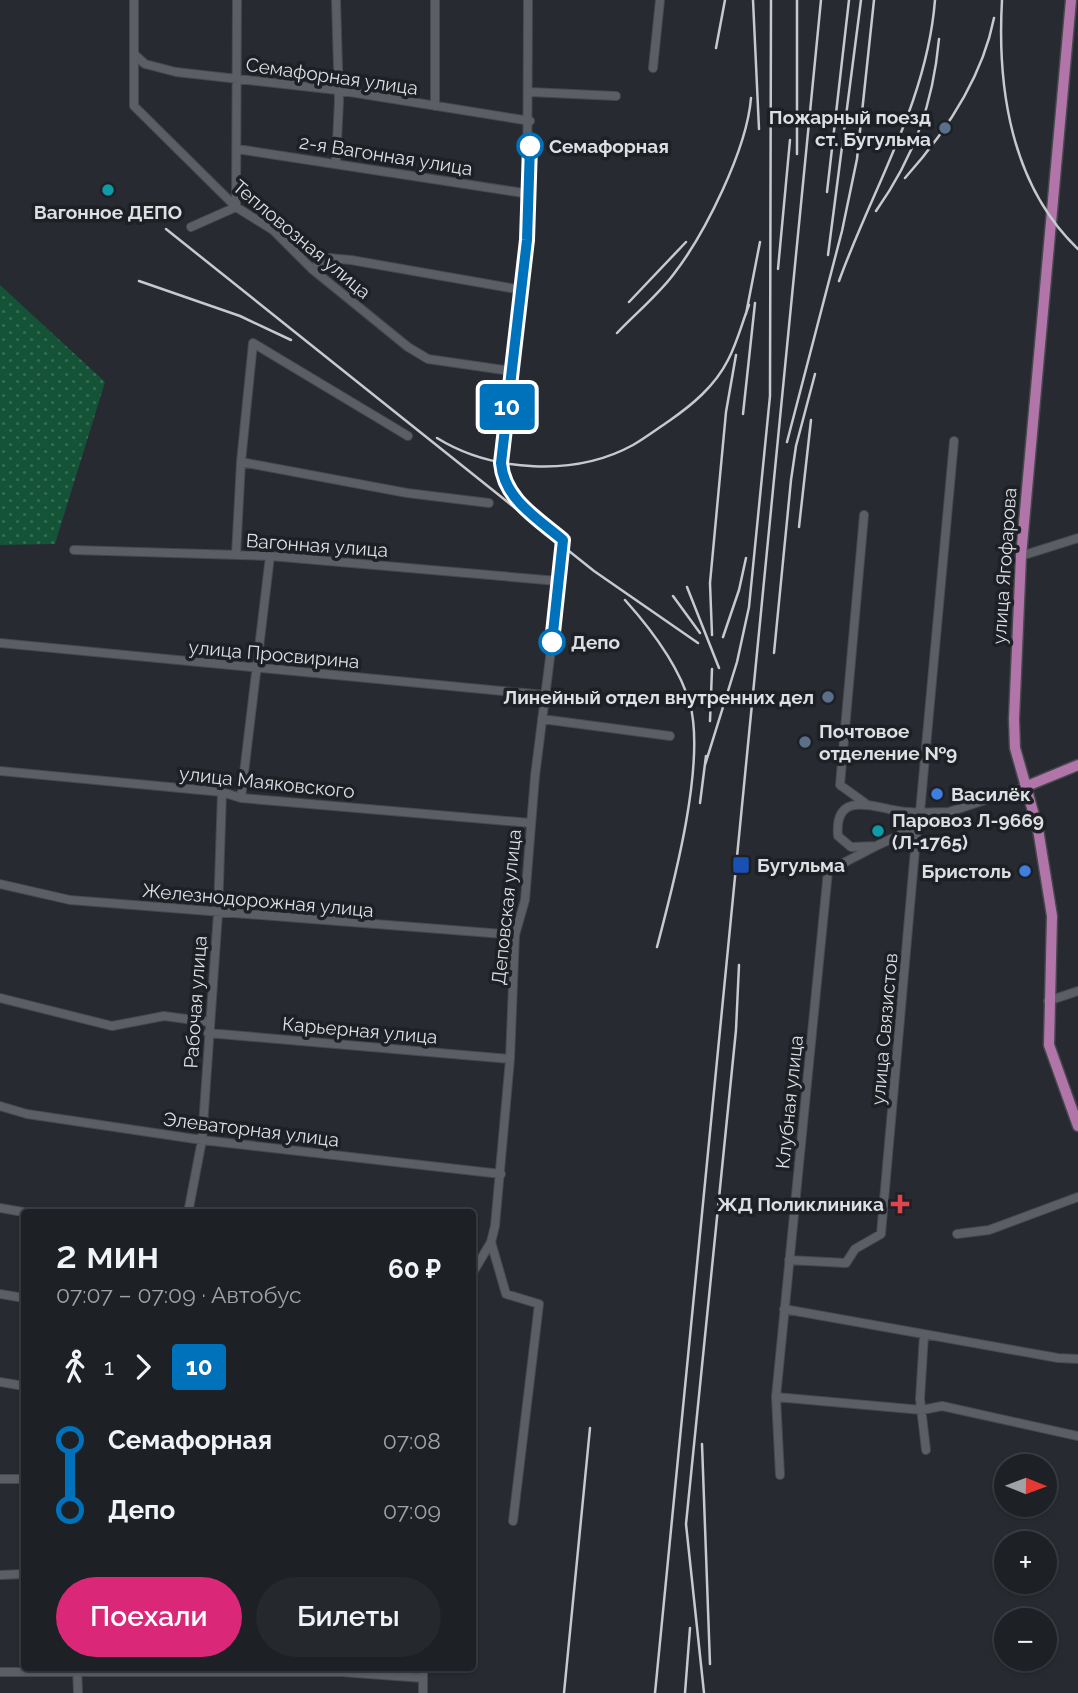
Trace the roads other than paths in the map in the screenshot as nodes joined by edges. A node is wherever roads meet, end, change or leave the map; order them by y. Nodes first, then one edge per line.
1 (134, 0) edge
2 (237, 0) edge
3 (336, 0) edge
4 (435, 0) edge
5 (528, 0) edge
6 (660, 0) edge
7 (1071, 0) edge
8 (134, 54) junction
9 (653, 68) dead end
10 (237, 78) junction
11 (337, 90) junction
12 (530, 92) junction
13 (616, 96) dead end
14 (435, 106) junction
15 (530, 121) junction
16 (237, 149) junction
17 (335, 162) junction
18 (530, 194) junction
19 (236, 207) junction
20 (191, 227) dead end
21 (312, 269) junction
22 (522, 290) junction
23 (511, 371) junction
24 (408, 436) dead end
25 (954, 441) dead end
26 (241, 462) junction
27 (489, 503) dead end
28 (864, 515) dead end
29 (1078, 538) edge
30 (74, 550) dead end
31 (236, 555) junction
32 (270, 556) junction
33 (1021, 556) junction
34 (558, 581) junction
35 (0, 643) edge
36 (258, 669) junction
37 (545, 695) junction
38 (542, 719) junction
39 (670, 736) dead end
40 (1078, 765) edge
41 (0, 771) edge
42 (1027, 786) junction
43 (222, 792) junction
44 (241, 798) junction
45 (864, 803) junction
46 (920, 812) junction
47 (949, 812) junction
48 (530, 823) junction
49 (917, 827) junction
50 (876, 845) junction
51 (0, 884) edge
52 (218, 913) junction
53 (515, 935) junction
54 (1078, 991) edge
55 (0, 998) edge
56 (1048, 1001) junction
57 (209, 1022) junction
58 (208, 1033) junction
59 (510, 1059) junction
60 (0, 1105) edge
61 (1078, 1126) edge
62 (202, 1139) junction
63 (500, 1174) junction
64 (1078, 1197) edge
65 (0, 1208) edge
66 (189, 1209) edge
67 (21, 1212) edge
68 (957, 1234) dead end
69 (491, 1242) junction
70 (789, 1260) junction
71 (476, 1266) edge
72 (0, 1294) edge
73 (21, 1298) edge
74 (784, 1309) junction
75 (924, 1335) junction
76 (1078, 1359) edge
77 (0, 1382) edge
78 (21, 1386) edge
79 (776, 1397) junction
80 (922, 1410) junction
81 (1078, 1436) edge
82 (926, 1450) dead end
83 (780, 1475) dead end
84 (0, 1479) edge
85 (21, 1479) edge
86 (513, 1521) dead end
87 (21, 1574) edge
88 (0, 1575) edge
89 (26, 1671) edge
90 (77, 1671) edge
91 (254, 1671) edge
92 (423, 1671) edge
93 (0, 1672) edge
94 (423, 1678) junction
95 (78, 1693) edge
96 (422, 1693) edge

1 - 8 street
2 - 10 street
3 - 11 street
4 - 14 street
5 - 12 street
6 - 9 street
7 - 33 main road, улица Ягофарова
8 - 10 street, Семафорная улица
8 - 19 street, Тепловозная улица
10 - 11 street, Семафорная улица
10 - 16 street
11 - 14 street, Семафорная улица
11 - 17 street
12 - 13 street
12 - 15 street
14 - 15 street, Семафорная улица
15 - 18 street
16 - 17 street, 2-я Вагонная улица
16 - 19 street
17 - 18 street, 2-я Вагонная улица
18 - 22 street
19 - 20 street
19 - 21 street, Тепловозная улица
21 - 22 street
21 - 23 street, Тепловозная улица
22 - 23 street
23 - 34 street, Деповская улица
24 - 26 street
25 - 46 street
26 - 27 street
26 - 31 street
28 - 45 street
29 - 33 street
30 - 31 street, Вагонная улица
31 - 32 street, Вагонная улица
32 - 34 street, Вагонная улица
32 - 36 street
33 - 42 main road, улица Ягофарова
34 - 37 street, Деповская улица
35 - 36 street, улица Просвирина
36 - 37 street, улица Просвирина
36 - 44 street
37 - 38 street, Деповская улица
38 - 39 street
38 - 48 street, Деповская улица
40 - 42 main road
41 - 43 street, улица Маяковского
42 - 47 street
42 - 56 main road, улица Ягофарова
43 - 44 street, улица Маяковского
43 - 52 street, Рабочая улица
44 - 48 street, улица Маяковского
45 - 46 street
45 - 50 street
46 - 47 street
47 - 49 street
48 - 53 street, Деповская улица
49 - 50 street
49 - 70 street, улица Связистов
50 - 70 street, Клубная улица
51 - 52 street, Железнодорожная улица
52 - 53 street, Железнодорожная улица
52 - 57 street, Рабочая улица
53 - 59 street, Деповская улица
54 - 56 street
55 - 57 street
56 - 61 main road, улица Ягофарова
57 - 58 street, Рабочая улица
58 - 59 street, Карьерная улица
58 - 62 street, Рабочая улица
59 - 63 street, Деповская улица
60 - 62 street, Элеваторная улица
62 - 63 street, Элеваторная улица
62 - 66 street, Рабочая улица
63 - 69 street, Деповская улица
64 - 68 street
65 - 67 street
69 - 71 street, Деповская улица
69 - 86 street
70 - 74 street, Клубная улица
72 - 73 street
74 - 75 street
74 - 79 street, Клубная улица
75 - 76 street
75 - 80 street
77 - 78 street
79 - 80 street
79 - 83 street, Клубная улица
80 - 81 street
80 - 82 street
84 - 85 street
87 - 88 street
89 - 93 street
90 - 95 street
91 - 94 street
92 - 94 street
94 - 96 street

